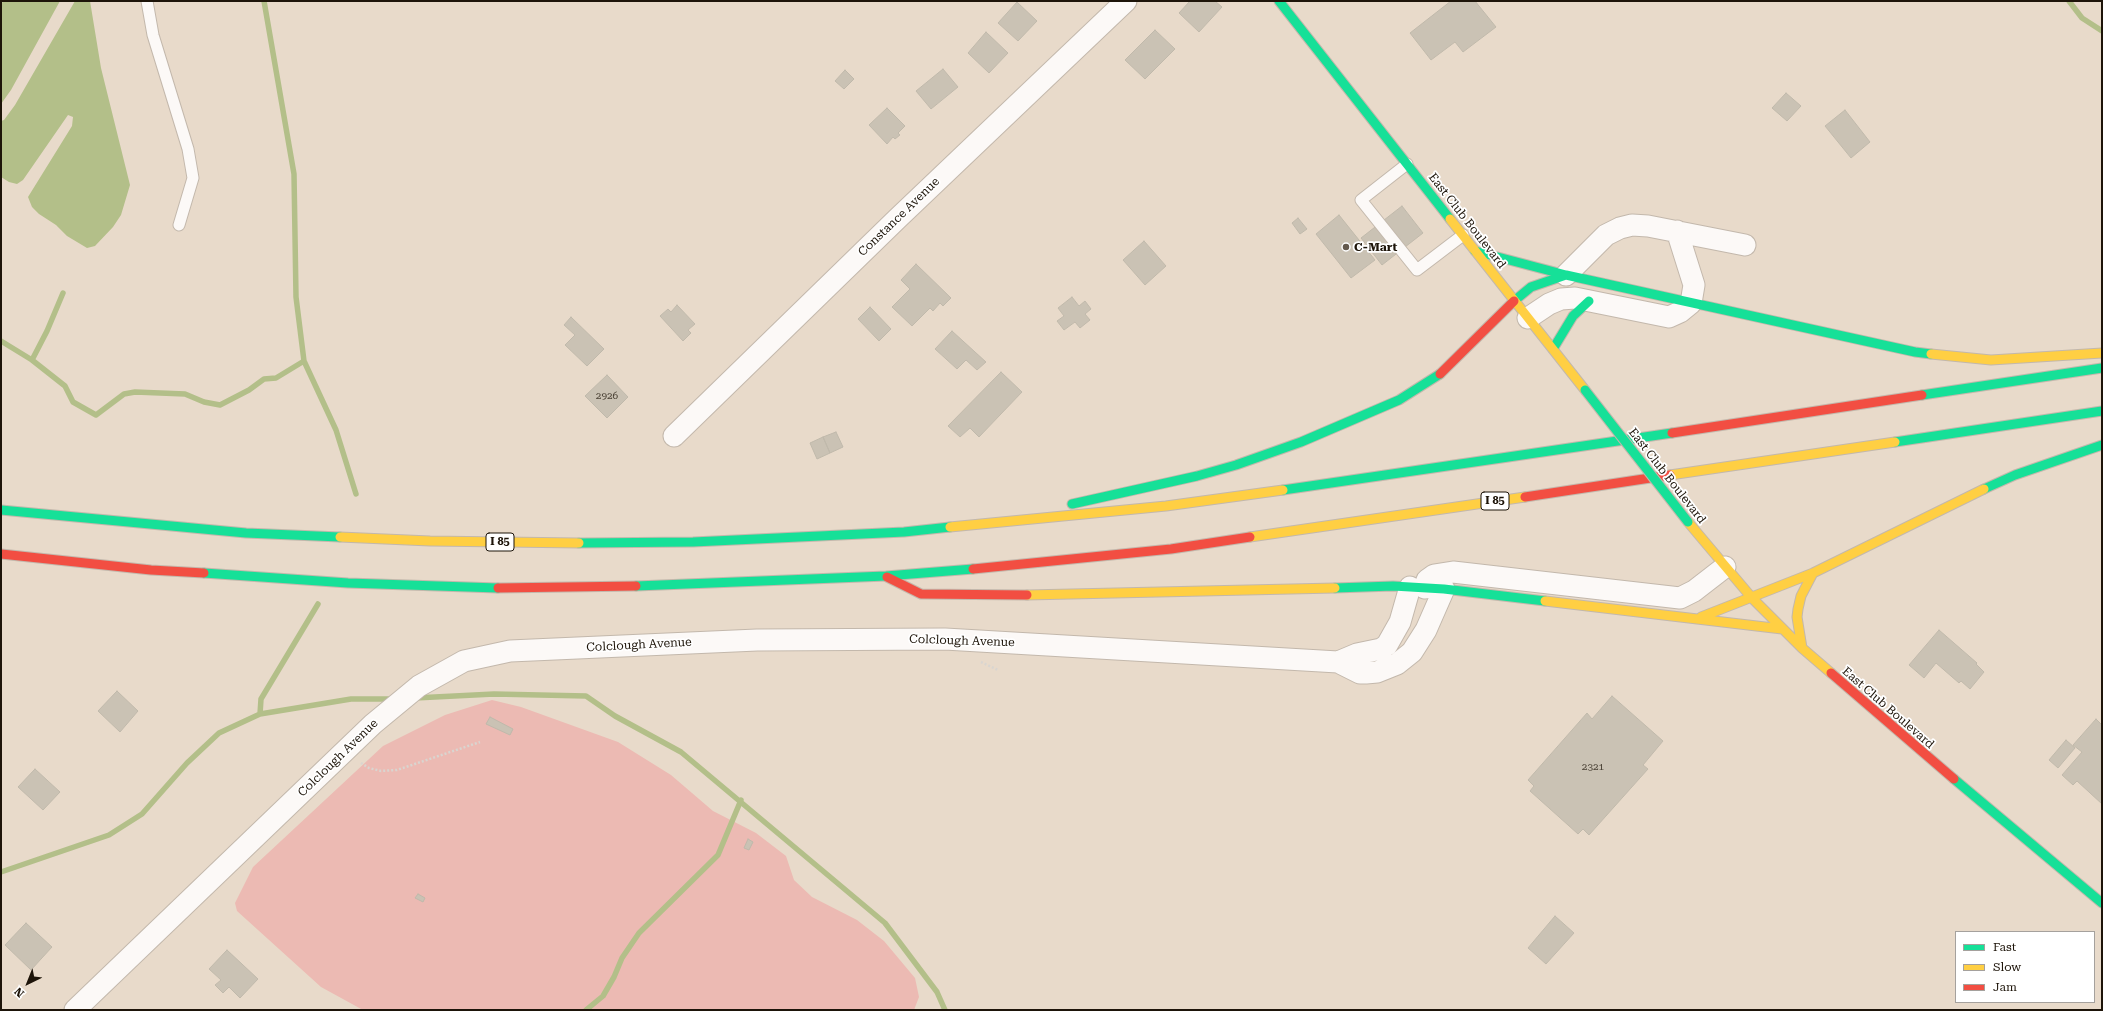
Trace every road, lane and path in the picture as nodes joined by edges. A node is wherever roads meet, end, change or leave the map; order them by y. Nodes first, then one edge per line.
1 (147, 1) edge
2 (1126, 1) edge
3 (1279, 1) edge
4 (1407, 164) junction
5 (179, 225) dead end
6 (1677, 231) junction
7 (1463, 235) junction
8 (1745, 245) dead end
9 (1475, 251) junction
10 (1566, 275) junction
11 (1514, 301) junction
12 (1589, 301) junction
13 (1691, 303) junction
14 (1528, 318) junction
15 (1552, 349) junction
16 (2102, 353) edge
17 (2102, 368) edge
18 (2102, 411) edge
19 (674, 436) dead end
20 (2102, 445) edge
21 (1, 510) edge
22 (1000, 523) junction
23 (1, 554) edge
24 (1724, 567) junction
25 (1813, 573) junction
26 (886, 576) junction
27 (1427, 588) junction
28 (1752, 598) junction
29 (1698, 618) junction
30 (1782, 629) junction
31 (1802, 648) junction
32 (1338, 662) junction
33 (480, 742) dead end
34 (344, 752) junction
35 (2099, 894) edge
36 (75, 1010) edge

1 - 5 lane
2 - 19 street, Constance Avenue
3 - 4 main road, East Club Boulevard
4 - 7 main road, East Club Boulevard
4 - 7 lane
6 - 8 street
6 - 10 street
6 - 13 street
7 - 9 main road, East Club Boulevard
9 - 10 main road
9 - 11 main road, East Club Boulevard
10 - 11 main road
10 - 13 main road
11 - 14 main road, East Club Boulevard
11 - 22 main road
12 - 13 street
12 - 14 street
12 - 15 main road
13 - 16 main road
14 - 15 main road, East Club Boulevard
15 - 24 main road, East Club Boulevard, bridge
17 - 22 main road, I 85
18 - 26 main road, I 85
20 - 25 main road
21 - 22 main road, I 85
23 - 26 main road, I 85
24 - 27 street
24 - 28 main road, East Club Boulevard
25 - 28 main road
25 - 31 main road
26 - 27 main road
27 - 29 main road
27 - 32 street, Colclough Avenue
27 - 32 street, Colclough Avenue
28 - 29 main road
28 - 30 main road, East Club Boulevard
29 - 30 main road
30 - 31 main road, East Club Boulevard
31 - 35 main road, East Club Boulevard
32 - 34 street, Colclough Avenue
33 - 34 path
34 - 36 street, Colclough Avenue

